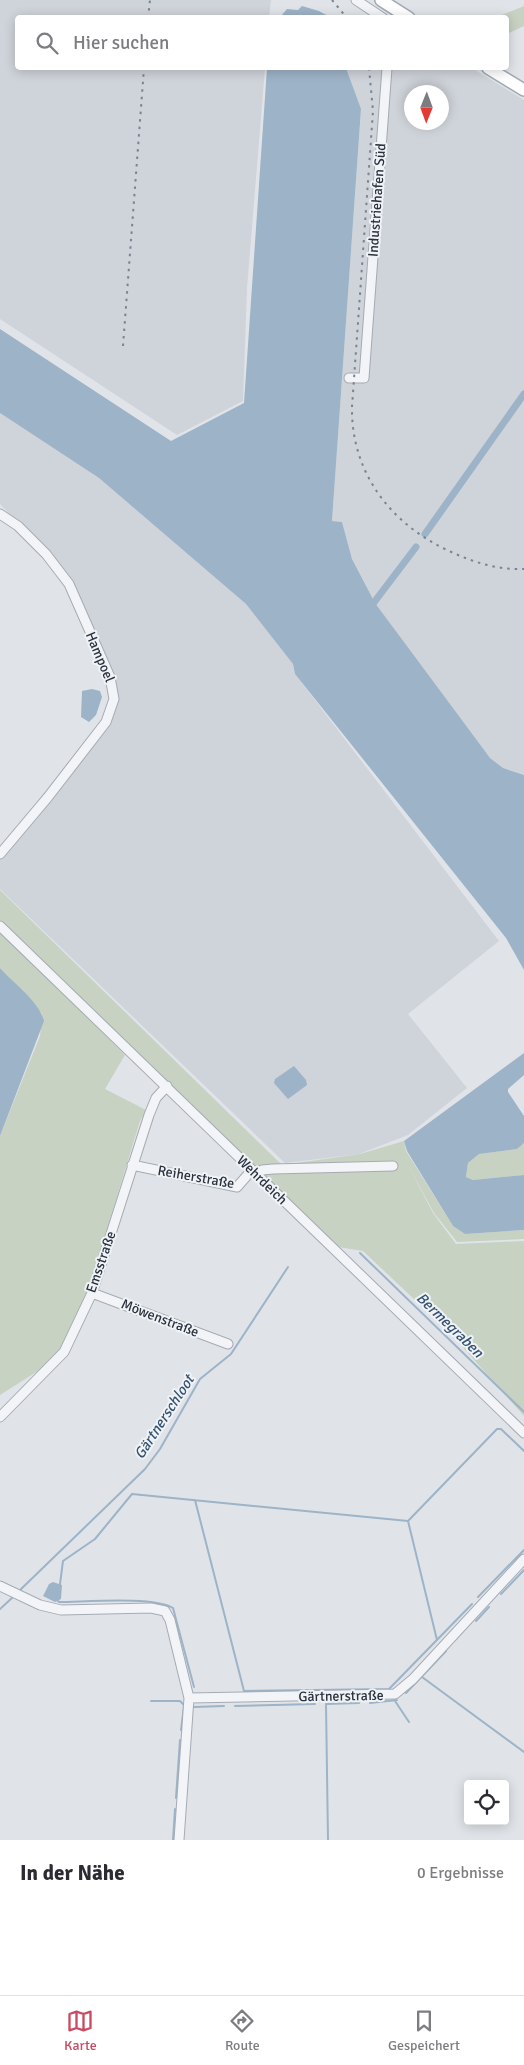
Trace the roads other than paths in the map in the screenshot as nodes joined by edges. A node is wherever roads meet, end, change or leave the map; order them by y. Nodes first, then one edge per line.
1 (356, 0) edge
2 (381, 0) edge
3 (378, 15) edge
4 (404, 15) edge
5 (386, 70) edge
6 (491, 70) edge
7 (524, 90) edge
8 (349, 378) dead end
9 (0, 514) edge
10 (0, 854) edge
11 (0, 926) edge
12 (167, 1086) junction
13 (132, 1165) junction
14 (393, 1166) dead end
15 (255, 1173) junction
16 (92, 1293) junction
17 (228, 1344) dead end
18 (0, 1417) edge
19 (524, 1433) edge
20 (524, 1559) edge
21 (0, 1586) edge
22 (189, 1698) junction
23 (179, 1840) edge

1 - 3 street
2 - 4 main road
5 - 8 street, Industriehafen Süd
6 - 7 main road
9 - 10 street, Hampoel
11 - 12 street, Wehrdeich
12 - 13 street, Emsstraße
12 - 15 street, Wehrdeich
13 - 15 street, Reiherstraße
13 - 16 street, Emsstraße
14 - 15 street
15 - 19 street, Wehrdeich
16 - 17 street, Möwenstraße
16 - 18 street, Emsstraße
20 - 22 street, Gärtnerstraße
21 - 22 street
22 - 23 street

